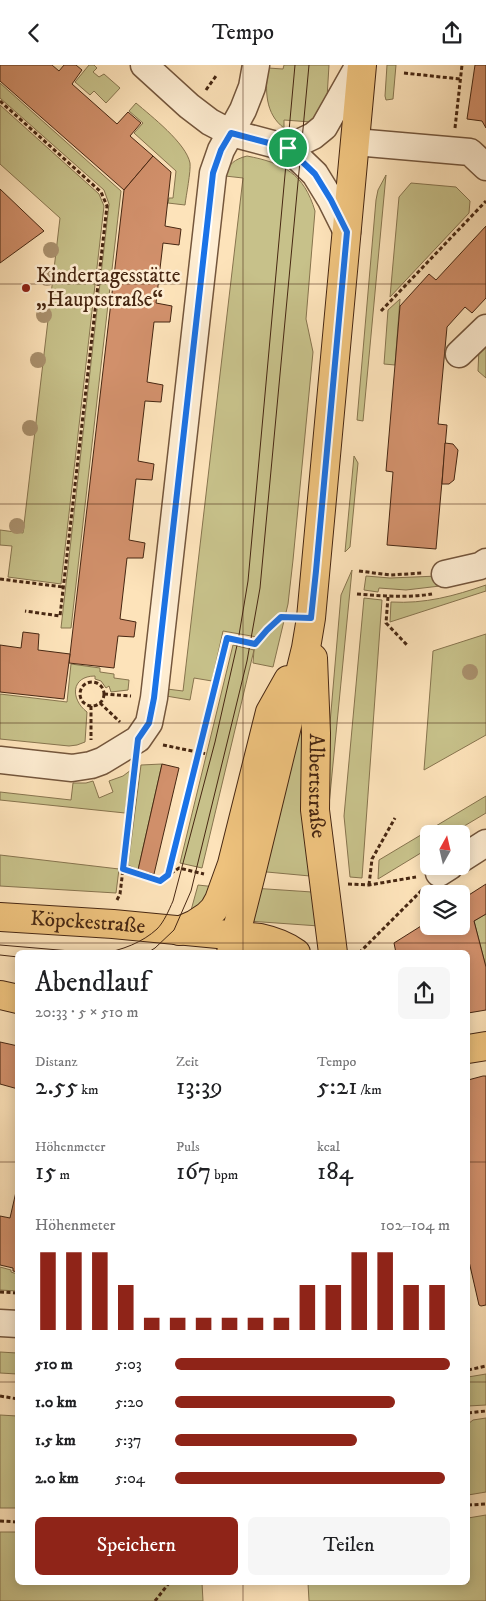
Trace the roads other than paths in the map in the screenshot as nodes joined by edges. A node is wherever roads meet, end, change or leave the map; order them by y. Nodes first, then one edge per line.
1 (144, 65) edge
2 (256, 65) edge
3 (361, 65) edge
4 (231, 133) junction
5 (355, 142) junction
6 (288, 148) junction
7 (486, 167) edge
8 (347, 232) junction
9 (486, 328) edge
10 (459, 354) dead end
11 (486, 562) edge
12 (446, 574) road end
13 (311, 618) junction
14 (306, 648) junction
15 (0, 761) edge
16 (486, 843) edge
17 (470, 853) edge
18 (0, 917) edge
19 (179, 931) junction
20 (232, 944) edge
21 (292, 950) edge
22 (333, 950) edge
23 (0, 995) edge
24 (15, 998) edge
25 (486, 1046) edge
26 (470, 1049) edge
27 (0, 1323) edge
28 (15, 1323) edge

1 - 4 street
2 - 4 street
3 - 5 main road, Albertstraße
3 - 6 street
4 - 6 street
4 - 15 street
5 - 7 street
5 - 8 main road, Albertstraße
6 - 8 street
8 - 13 main road, Albertstraße
9 - 10 street
11 - 12 street
13 - 14 main road, Albertstraße
13 - 22 main road, Albertstraße
14 - 19 main road, Albertstraße
14 - 20 main road, Albertstraße
16 - 17 street
18 - 19 main road, Köpckestraße
19 - 20 main road, Köpckestraße
20 - 21 main road, Köpckestraße
23 - 24 main road
25 - 26 main road
27 - 28 street

